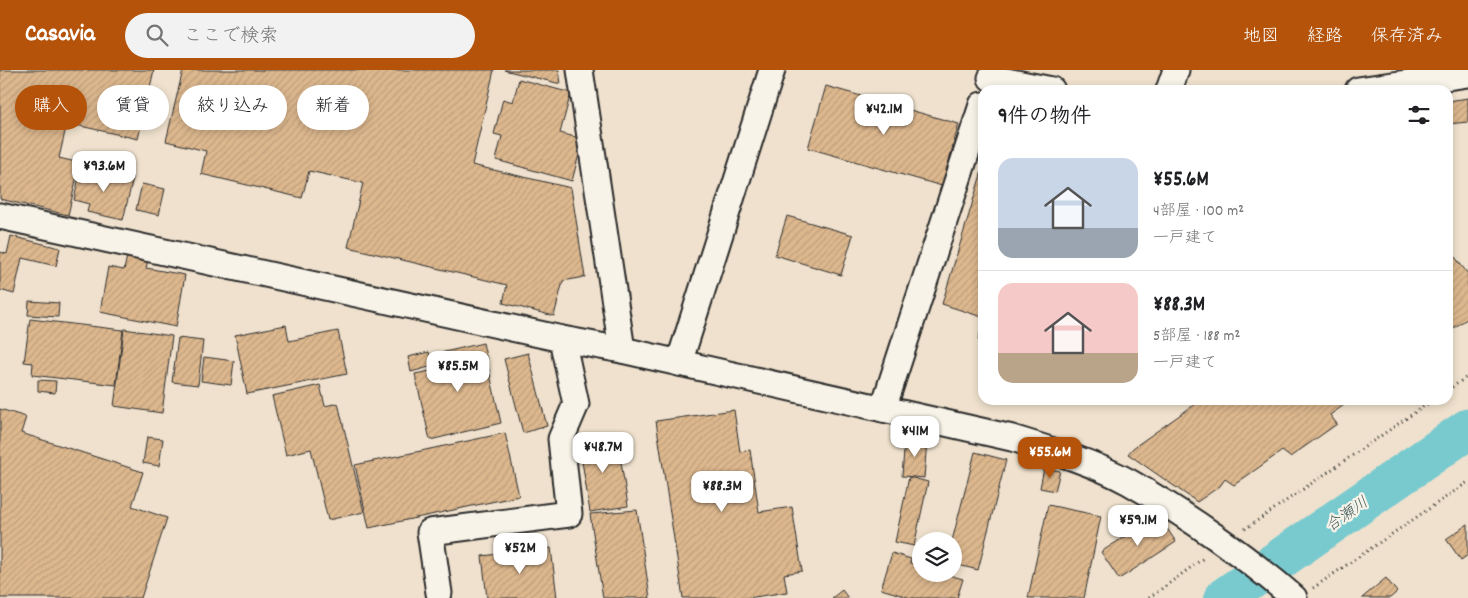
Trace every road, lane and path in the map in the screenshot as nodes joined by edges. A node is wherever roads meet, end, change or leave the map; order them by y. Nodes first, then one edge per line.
1 (580, 70) edge
2 (772, 70) edge
3 (1176, 70) edge
4 (1468, 74) edge
5 (991, 80) edge
6 (1022, 85) edge
7 (1171, 85) edge
8 (1392, 85) edge
9 (978, 117) edge
10 (0, 216) edge
11 (562, 339) junction
12 (622, 350) junction
13 (679, 364) junction
14 (1468, 376) edge
15 (1453, 386) edge
16 (1427, 405) edge
17 (883, 409) junction
18 (1468, 482) edge
19 (1224, 544) junction
20 (438, 593) dead end
21 (1297, 595) edge
22 (1149, 598) edge

1 - 12 street
2 - 13 street
3 - 7 street
4 - 8 street
5 - 6 street
9 - 17 street
10 - 11 street
11 - 12 street
11 - 20 street
12 - 13 street
13 - 17 street
14 - 15 path
16 - 19 path
17 - 19 street
18 - 21 path
19 - 21 street
19 - 22 path

